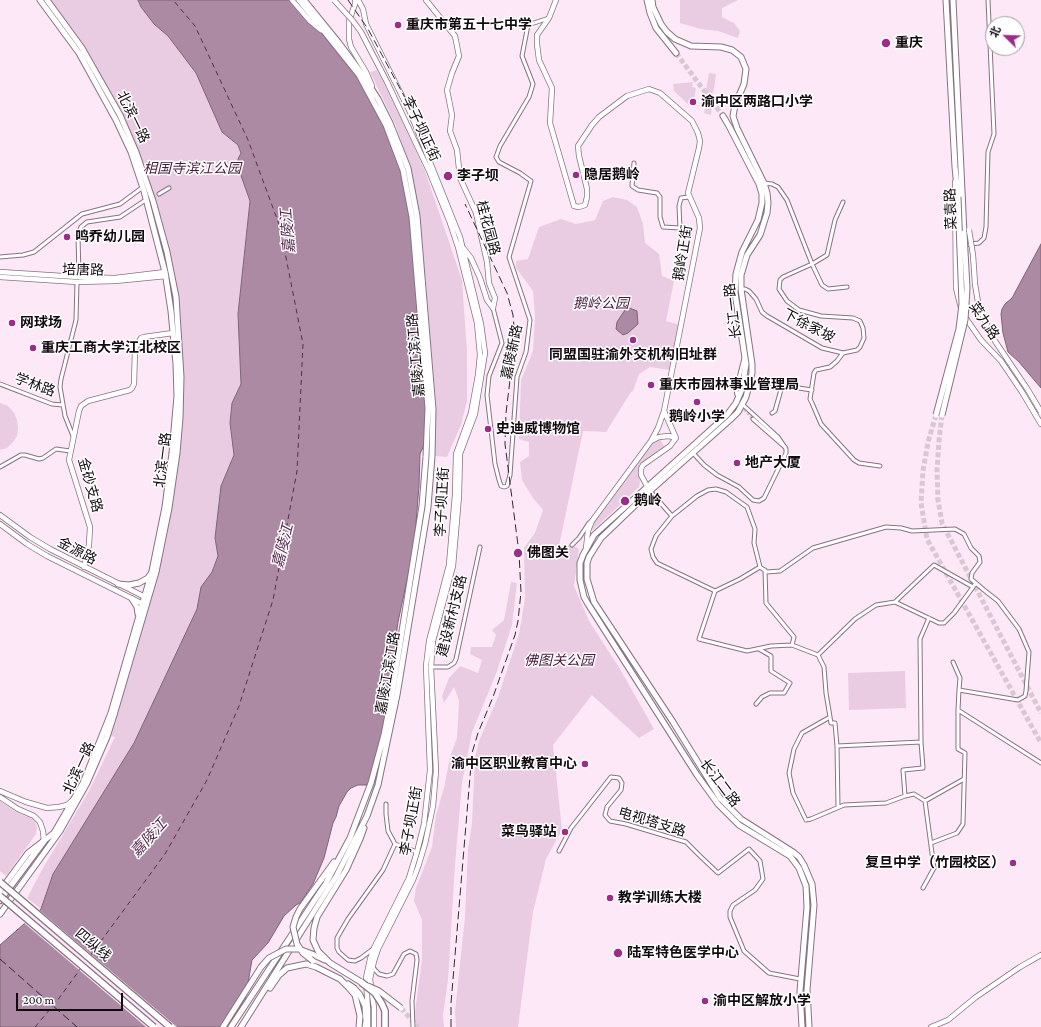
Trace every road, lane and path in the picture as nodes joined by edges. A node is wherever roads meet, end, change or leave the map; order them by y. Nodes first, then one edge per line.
1 (40, 0) edge
2 (47, 0) edge
3 (292, 0) edge
4 (299, 0) edge
5 (304, 0) edge
6 (334, 0) edge
7 (426, 0) edge
8 (556, 0) edge
9 (647, 0) edge
10 (652, 0) edge
11 (946, 0) edge
12 (953, 0) edge
13 (988, 0) edge
14 (356, 1) edge
15 (549, 18) junction
16 (326, 33) junction
17 (685, 44) junction
18 (378, 99) junction
19 (733, 116) junction
20 (634, 163) dead end
21 (955, 167) junction
22 (764, 183) junction
23 (142, 187) junction
24 (169, 188) dead end
25 (158, 194) dead end
26 (689, 197) junction
27 (144, 201) dead end
28 (842, 202) dead end
29 (967, 232) junction
30 (956, 245) junction
31 (463, 247) junction
32 (0, 257) edge
33 (812, 264) junction
34 (0, 272) edge
35 (166, 274) junction
36 (0, 277) edge
37 (78, 280) junction
38 (847, 287) dead end
39 (741, 289) junction
40 (493, 308) junction
41 (173, 333) junction
42 (843, 353) junction
43 (745, 354) junction
44 (751, 381) junction
45 (0, 384) edge
46 (782, 386) junction
47 (812, 390) junction
48 (737, 395) dead end
49 (742, 404) junction
50 (63, 405) junction
51 (664, 411) junction
52 (1041, 412) edge
53 (772, 413) dead end
54 (936, 414) tunnel mouth
55 (942, 415) tunnel mouth
56 (754, 419) tunnel mouth
57 (1041, 424) edge
58 (73, 436) junction
59 (676, 438) junction
60 (651, 441) junction
61 (786, 448) junction
62 (70, 451) junction
63 (693, 453) junction
64 (880, 466) dead end
65 (0, 467) edge
66 (648, 489) junction
67 (0, 515) edge
68 (672, 516) junction
69 (592, 521) junction
70 (0, 524) edge
71 (572, 545) dead end
72 (480, 547) dead end
73 (586, 548) junction
74 (589, 557) joint
75 (452, 558) junction
76 (84, 567) junction
77 (760, 567) junction
78 (765, 570) junction
79 (152, 571) junction
80 (976, 583) junction
81 (118, 584) junction
82 (972, 588) junction
83 (114, 590) junction
84 (715, 591) junction
85 (147, 598) junction
86 (132, 599) junction
87 (895, 602) junction
88 (144, 605) junction
89 (138, 618) junction
90 (929, 618) junction
91 (792, 645) junction
92 (759, 648) junction
93 (818, 656) junction
94 (952, 662) dead end
95 (428, 666) junction
96 (959, 690) junction
97 (756, 704) dead end
98 (958, 710) junction
99 (830, 717) junction
100 (387, 736) junction
101 (921, 742) junction
102 (837, 746) junction
103 (1041, 763) edge
104 (964, 779) junction
105 (0, 790) edge
106 (905, 796) junction
107 (0, 798) edge
108 (74, 799) junction
109 (925, 801) junction
110 (26, 802) junction
111 (386, 804) dead end
112 (838, 807) junction
113 (18, 809) junction
114 (368, 816) junction
115 (350, 838) junction
116 (44, 841) junction
117 (931, 843) junction
118 (395, 844) junction
119 (559, 851) dead end
120 (417, 852) junction
121 (0, 882) edge
122 (923, 888) dead end
123 (0, 891) edge
124 (0, 896) edge
125 (0, 900) edge
126 (0, 914) edge
127 (374, 948) junction
128 (1041, 955) edge
129 (330, 962) junction
130 (372, 965) junction
131 (328, 972) junction
132 (340, 979) junction
133 (800, 979) junction
134 (361, 982) junction
135 (401, 1008) tunnel mouth
136 (154, 1027) edge
137 (170, 1027) edge
138 (223, 1027) edge
139 (231, 1027) edge
140 (241, 1027) edge
141 (244, 1027) edge
142 (359, 1027) edge
143 (366, 1027) edge
144 (374, 1027) edge
145 (385, 1027) edge
146 (413, 1027) edge
147 (802, 1027) edge
148 (809, 1027) edge
149 (931, 1027) edge

1 - 23 main road, 北滨一路
2 - 85 main road, 北滨一路
3 - 16 main road
4 - 16 main road, 嘉陵江滨江路
5 - 18 main road, 嘉陵江滨江路
6 - 75 main road, 李子坝正街, bridge
7 - 40 main road, 桂花园路
8 - 15 main road
9 - 17 main road
10 - 17 main road
11 - 21 main road, 菜袁路
12 - 29 main road, 菜袁路
13 - 30 street
14 - 18 main road
14 - 31 main road, 李子坝正街
15 - 26 main road
15 - 40 street, 嘉陵新路
16 - 100 main road, 嘉陵江滨江路
17 - 19 main road
18 - 100 main road, 嘉陵江滨江路
19 - 22 main road, 长江一路
19 - 43 main road, 长江一路
20 - 26 street
21 - 30 main road, 菜九路
21 - 54 main road, 菜袁路, bridge
22 - 33 street
22 - 39 main road, 长江一路
23 - 32 street
23 - 35 main road, 北滨一路
24 - 25 street
26 - 51 main road, 鹅岭正街
27 - 37 street
28 - 33 street
29 - 52 main road, 菜九路, bridge
29 - 55 main road, 菜袁路, bridge
30 - 57 main road, 菜九路, bridge
31 - 40 main road, 嘉陵新路
31 - 75 main road, 李子坝正街
33 - 38 street
33 - 42 street, 下徐家坡
34 - 37 main road, 培唐路
35 - 37 main road, 培唐路
35 - 41 main road, 北滨一路
36 - 37 main road, 培唐路
37 - 50 street
39 - 42 street, 下徐家坡
39 - 44 main road, 长江一路
41 - 58 main road, 金砂支路
41 - 79 main road, 北滨一路
42 - 47 street
43 - 48 street
43 - 66 main road, 长江一路
44 - 46 street
44 - 49 main road, 长江一路
45 - 50 street, 学林路
46 - 47 street
46 - 53 street
47 - 64 street
49 - 61 street
49 - 63 main road, 长江一路
50 - 58 street
51 - 59 main road
51 - 60 main road, 鹅岭正街
56 - 61 street
58 - 62 main road, 金砂支路
59 - 60 main road
59 - 66 main road
60 - 69 main road, 鹅岭正街
61 - 63 street
62 - 65 street
62 - 76 main road, 金砂支路
63 - 66 main road, 长江一路
66 - 68 street
66 - 73 main road, 长江一路
66 - 74 main road, 长江一路
67 - 76 main road, 金源路
68 - 77 street
68 - 84 street
69 - 71 street
69 - 73 main road, 鹅岭正街
70 - 83 main road, 金源路
72 - 95 street, 建设新村支路
73 - 133 main road, 长江二路
74 - 148 main road, 长江二路
75 - 95 main road, 李子坝正街
76 - 81 main road, 金源路
77 - 78 street
77 - 84 street
78 - 80 street
78 - 91 street
79 - 81 main road
79 - 85 main road, 北滨一路
80 - 82 street
80 - 96 street
81 - 83 main road
81 - 85 main road, 金源路
82 - 87 street
82 - 90 street
83 - 86 main road, 金源路
84 - 92 street
85 - 88 main road, 北滨一路
86 - 88 main road, 金源路
86 - 89 main road
87 - 90 street
87 - 93 street
88 - 89 main road, 北滨一路
88 - 126 main road, 北滨一路
89 - 108 main road, 北滨一路
90 - 101 street
91 - 92 street
91 - 93 street
92 - 97 street
93 - 99 street
94 - 96 street
95 - 120 main road, 李子坝正街
95 - 130 main road, 李子坝正街
96 - 98 street
98 - 103 street
98 - 104 street
99 - 102 street
99 - 112 street
100 - 114 main road
100 - 115 main road
101 - 102 street
101 - 106 street
102 - 112 street
104 - 109 street
104 - 117 street
105 - 110 main road
106 - 109 street
106 - 112 street
107 - 113 main road
108 - 110 main road
108 - 116 main road, 北滨一路
109 - 117 street
110 - 113 main road
111 - 118 street
113 - 116 main road
114 - 129 main road
114 - 140 main road, bridge
115 - 131 main road, bridge
115 - 139 main road, bridge
116 - 123 main road, 北滨一路
116 - 125 highway, bridge
117 - 122 street
118 - 120 street
118 - 127 street
119 - 133 street, 电视塔支路
120 - 127 main road, 李子坝正街
121 - 137 highway, 四纵线, bridge
124 - 136 highway, 四纵线, bridge
127 - 143 main road, 李子坝正街
128 - 149 main road
129 - 134 main road
129 - 138 main road, bridge
130 - 144 main road, 李子坝正街
130 - 146 street
131 - 132 main road
131 - 141 main road
132 - 142 main road
132 - 143 main road
133 - 147 main road, 长江二路
134 - 135 main road, bridge
134 - 145 highway, bridge

